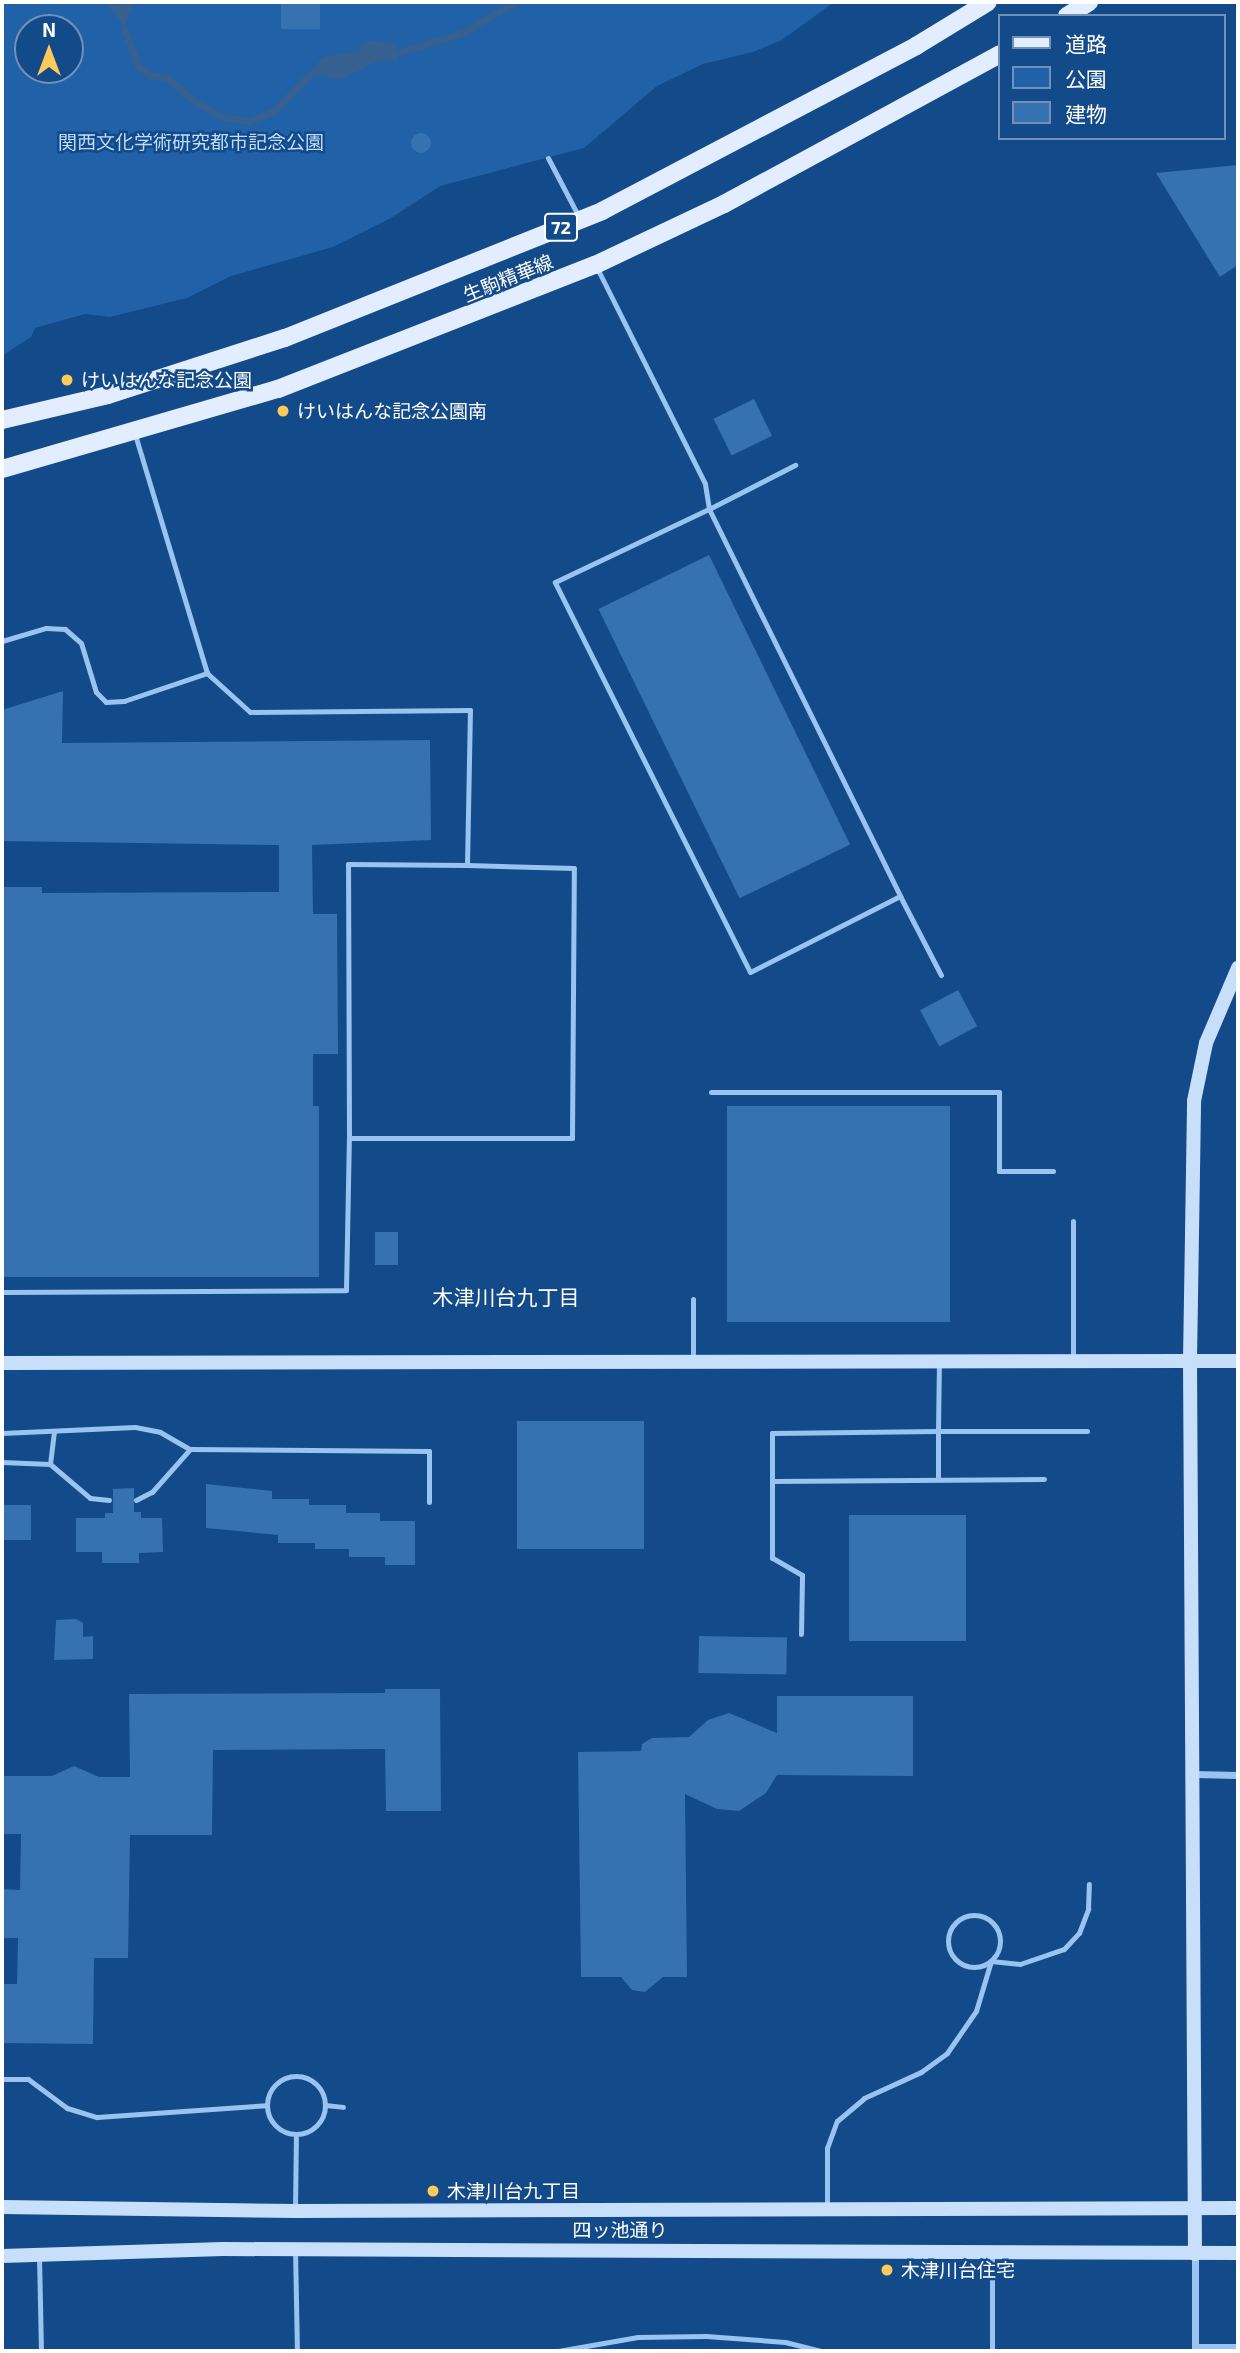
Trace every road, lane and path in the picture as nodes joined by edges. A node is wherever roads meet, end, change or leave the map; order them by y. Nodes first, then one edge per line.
1 (988, 2) edge
2 (1089, 2) edge
3 (1070, 14) edge
4 (998, 55) edge
5 (548, 158) dead end
6 (581, 220) junction
7 (595, 265) junction
8 (2, 420) edge
9 (134, 432) junction
10 (795, 465) dead end
11 (2, 469) edge
12 (709, 509) junction
13 (2, 641) edge
14 (207, 673) junction
15 (467, 865) junction
16 (900, 896) junction
17 (1238, 968) edge
18 (941, 975) dead end
19 (711, 1092) dead end
20 (349, 1138) junction
21 (1053, 1171) dead end
22 (1073, 1221) dead end
23 (2, 1292) edge
24 (693, 1299) dead end
25 (1190, 1361) junction
26 (1238, 1361) edge
27 (1073, 1362) junction
28 (2, 1363) edge
29 (692, 1363) junction
30 (939, 1363) junction
31 (54, 1431) junction
32 (938, 1431) junction
33 (1087, 1431) dead end
34 (2, 1433) edge
35 (190, 1450) junction
36 (2, 1462) edge
37 (50, 1464) junction
38 (938, 1479) junction
39 (1044, 1479) dead end
40 (772, 1481) junction
41 (109, 1500) dead end
42 (136, 1500) dead end
43 (429, 1502) dead end
44 (801, 1634) dead end
45 (1193, 1774) junction
46 (1238, 1775) edge
47 (1089, 1884) dead end
48 (991, 1961) junction
49 (2, 2079) edge
50 (267, 2105) junction
51 (325, 2105) junction
52 (343, 2107) dead end
53 (296, 2134) junction
54 (2, 2207) edge
55 (1195, 2208) junction
56 (1238, 2208) edge
57 (827, 2209) junction
58 (295, 2211) junction
59 (295, 2249) junction
60 (992, 2252) junction
61 (1238, 2253) edge
62 (1195, 2254) junction
63 (2, 2256) edge
64 (39, 2256) junction
65 (1238, 2347) edge
66 (1195, 2349) edge
67 (41, 2351) edge
68 (297, 2351) edge
69 (401, 2351) edge
70 (421, 2351) edge
71 (558, 2351) edge
72 (822, 2351) edge
73 (992, 2351) edge

1 - 6 main road, 生駒精華線 / 72
2 - 3 main road
4 - 7 main road, 生駒精華線 / 72
5 - 6 lane
6 - 8 main road, 生駒精華線 / 72
7 - 9 main road, 生駒精華線 / 72
7 - 12 lane
9 - 11 main road, 生駒精華線 / 72
9 - 14 lane
10 - 12 lane
12 - 16 lane
12 - 16 lane
13 - 14 lane
14 - 15 lane
15 - 20 lane
15 - 20 lane
16 - 18 lane
17 - 25 street
19 - 21 lane
20 - 23 lane
22 - 27 lane
24 - 29 lane
25 - 26 street
25 - 27 street
25 - 45 street
27 - 30 street
28 - 29 street
29 - 30 street
30 - 32 lane
31 - 34 lane
31 - 35 lane
31 - 37 lane
32 - 33 lane
32 - 38 lane
32 - 40 lane
35 - 42 lane
35 - 43 lane
36 - 37 lane
37 - 41 lane
38 - 39 lane
38 - 40 lane
40 - 44 lane
45 - 46 street
45 - 55 street
47 - 48 lane
48 - 48 lane
48 - 57 lane
49 - 50 lane
50 - 51 lane
50 - 53 lane
51 - 52 lane
51 - 53 lane
53 - 58 lane
54 - 58 street, 四ッ池通り
55 - 56 street, 四ッ池通り
55 - 57 street, 四ッ池通り
55 - 62 street
57 - 58 street, 四ッ池通り
59 - 60 street, 四ッ池通り
59 - 64 street, 四ッ池通り
59 - 68 lane
60 - 62 street, 四ッ池通り
60 - 73 lane
61 - 62 street, 四ッ池通り
62 - 66 street
63 - 64 street, 四ッ池通り
64 - 67 lane
65 - 66 street
69 - 70 lane
71 - 72 lane

